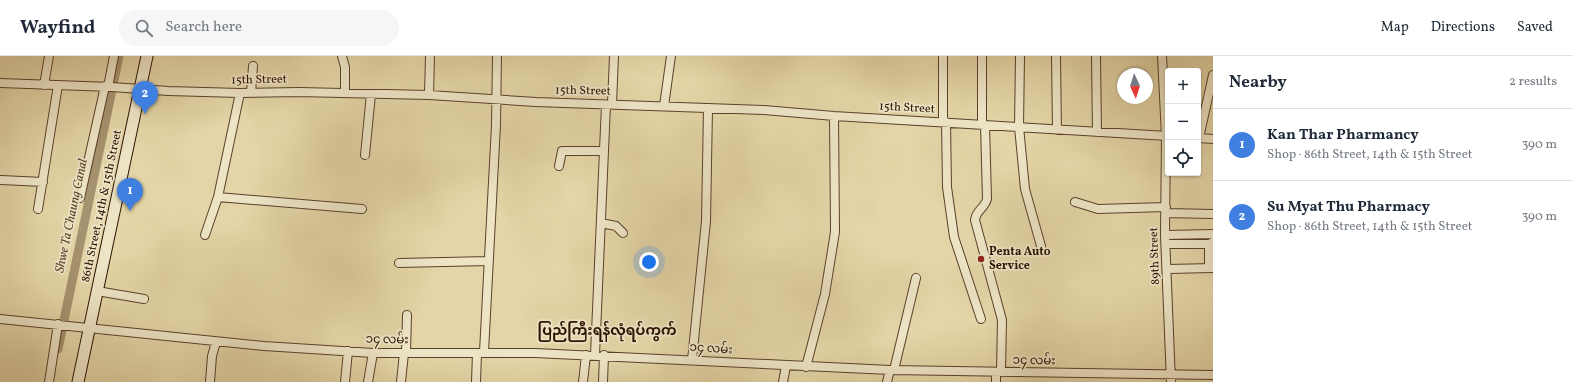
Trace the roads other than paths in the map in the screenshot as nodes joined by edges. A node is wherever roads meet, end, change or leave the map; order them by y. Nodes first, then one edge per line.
1 (49, 56) edge
2 (114, 56) edge
3 (147, 56) edge
4 (342, 56) edge
5 (430, 56) edge
6 (497, 56) edge
7 (614, 56) edge
8 (671, 56) edge
9 (943, 56) edge
10 (982, 56) edge
11 (1020, 56) edge
12 (1056, 56) edge
13 (1096, 56) edge
14 (1162, 56) edge
15 (253, 66) dead end
16 (1213, 75) edge
17 (0, 83) edge
18 (44, 85) junction
19 (58, 85) junction
20 (108, 87) junction
21 (140, 90) junction
22 (240, 93) junction
23 (251, 93) junction
24 (345, 93) junction
25 (371, 94) junction
26 (429, 96) junction
27 (497, 100) junction
28 (609, 104) junction
29 (1165, 104) edge
30 (664, 106) junction
31 (708, 108) junction
32 (834, 116) junction
33 (944, 122) junction
34 (983, 125) junction
35 (1019, 127) junction
36 (1201, 129) edge
37 (1057, 130) junction
38 (1097, 132) junction
39 (1165, 136) edge
40 (1201, 138) edge
41 (1213, 139) edge
42 (1167, 140) edge
43 (604, 151) junction
44 (365, 155) dead end
45 (559, 166) dead end
46 (1, 180) dead end
47 (43, 182) junction
48 (218, 197) junction
49 (80, 198) dead end
50 (1075, 202) dead end
51 (38, 209) dead end
52 (362, 209) dead end
53 (1166, 210) junction
54 (1213, 214) edge
55 (601, 223) junction
56 (623, 233) dead end
57 (1213, 234) edge
58 (205, 235) dead end
59 (1166, 240) junction
60 (1211, 243) edge
61 (1041, 246) dead end
62 (489, 261) junction
63 (399, 262) dead end
64 (1211, 268) edge
65 (1168, 269) junction
66 (916, 278) dead end
67 (97, 291) junction
68 (144, 299) dead end
69 (407, 315) dead end
70 (0, 319) edge
71 (981, 319) dead end
72 (58, 324) junction
73 (89, 327) junction
74 (216, 342) junction
75 (348, 351) junction
76 (373, 352) junction
77 (405, 353) junction
78 (481, 353) junction
79 (586, 355) junction
80 (595, 355) junction
81 (604, 355) junction
82 (692, 360) junction
83 (786, 366) junction
84 (806, 366) junction
85 (892, 370) junction
86 (998, 372) junction
87 (1213, 376) edge
88 (1171, 378) edge
89 (49, 382) edge
90 (78, 382) edge
91 (210, 382) edge
92 (345, 382) edge
93 (368, 382) edge
94 (401, 382) edge
95 (476, 382) edge
96 (583, 382) edge
97 (603, 382) edge
98 (783, 382) edge
99 (887, 382) edge
100 (996, 382) edge

1 - 18 street
2 - 20 street
3 - 21 street, 86th Street, 14th & 15th Street
4 - 24 street
5 - 26 street
6 - 27 street
7 - 28 street
8 - 30 street
9 - 33 street
10 - 34 street
11 - 35 street
12 - 37 street
13 - 38 street
14 - 29 street, 89th Street
15 - 23 street
16 - 36 street
17 - 18 street, 15th Street
18 - 19 street, 15th Street
19 - 20 street, 15th Street
19 - 47 street
20 - 21 street, 15th Street
20 - 49 street
21 - 22 street, 15th Street
21 - 67 street, 86th Street, 14th & 15th Street
22 - 23 street, 15th Street
22 - 48 street
23 - 24 street, 15th Street
24 - 25 street, 15th Street
25 - 26 street, 15th Street
25 - 44 street
26 - 27 street, 15th Street
27 - 28 street, 15th Street
27 - 62 street
28 - 30 street, 15th Street
28 - 43 street
30 - 31 street, 15th Street
31 - 32 street, 15th Street
31 - 82 street
32 - 33 street, 15th Street
32 - 84 street
33 - 34 street, 15th Street
33 - 71 street
34 - 35 street, 15th Street
34 - 86 street
35 - 37 street, 15th Street
35 - 61 street
37 - 38 street, 15th Street
38 - 39 street, 15th Street
40 - 41 street
42 - 53 street, 89th Street
43 - 45 street
43 - 55 street
46 - 47 street
47 - 51 street
48 - 52 street
48 - 58 street
50 - 53 street
53 - 54 street
53 - 59 street, 89th Street
55 - 56 street
55 - 80 street
57 - 59 street
59 - 60 street
59 - 65 street, 89th Street
60 - 64 street
62 - 63 street
62 - 78 street
64 - 65 street
65 - 88 street, 89th Street
66 - 85 street
67 - 68 street
67 - 73 street, 86th Street, 14th & 15th Street
69 - 77 street
70 - 72 street, ၁၄ လမ်း
72 - 73 street, ၁၄ လမ်း
72 - 89 street
73 - 74 street, ၁၄ လမ်း
73 - 90 street, 86th Street, 14th & 15th Street
74 - 75 street, ၁၄ လမ်း
74 - 91 street
75 - 76 street, ၁၄ လမ်း
75 - 92 street
76 - 77 street, ၁၄ လမ်း
76 - 93 street
77 - 78 street, ၁၄ လမ်း
77 - 94 street
78 - 79 street, ၁၄ လမ်း
78 - 95 street
79 - 80 street, ၁၄ လမ်း
79 - 96 street
80 - 81 street, ၁၄ လမ်း
81 - 82 street, ၁၄ လမ်း
81 - 97 street
82 - 83 street, ၁၄ လမ်း
83 - 84 street, ၁၄ လမ်း
83 - 98 street
84 - 85 street, ၁၄ လမ်း
85 - 86 street, ၁၄ လမ်း
85 - 99 street
86 - 88 street, ၁၄ လမ်း
86 - 100 street
87 - 88 street, ၁၄ လမ်း

